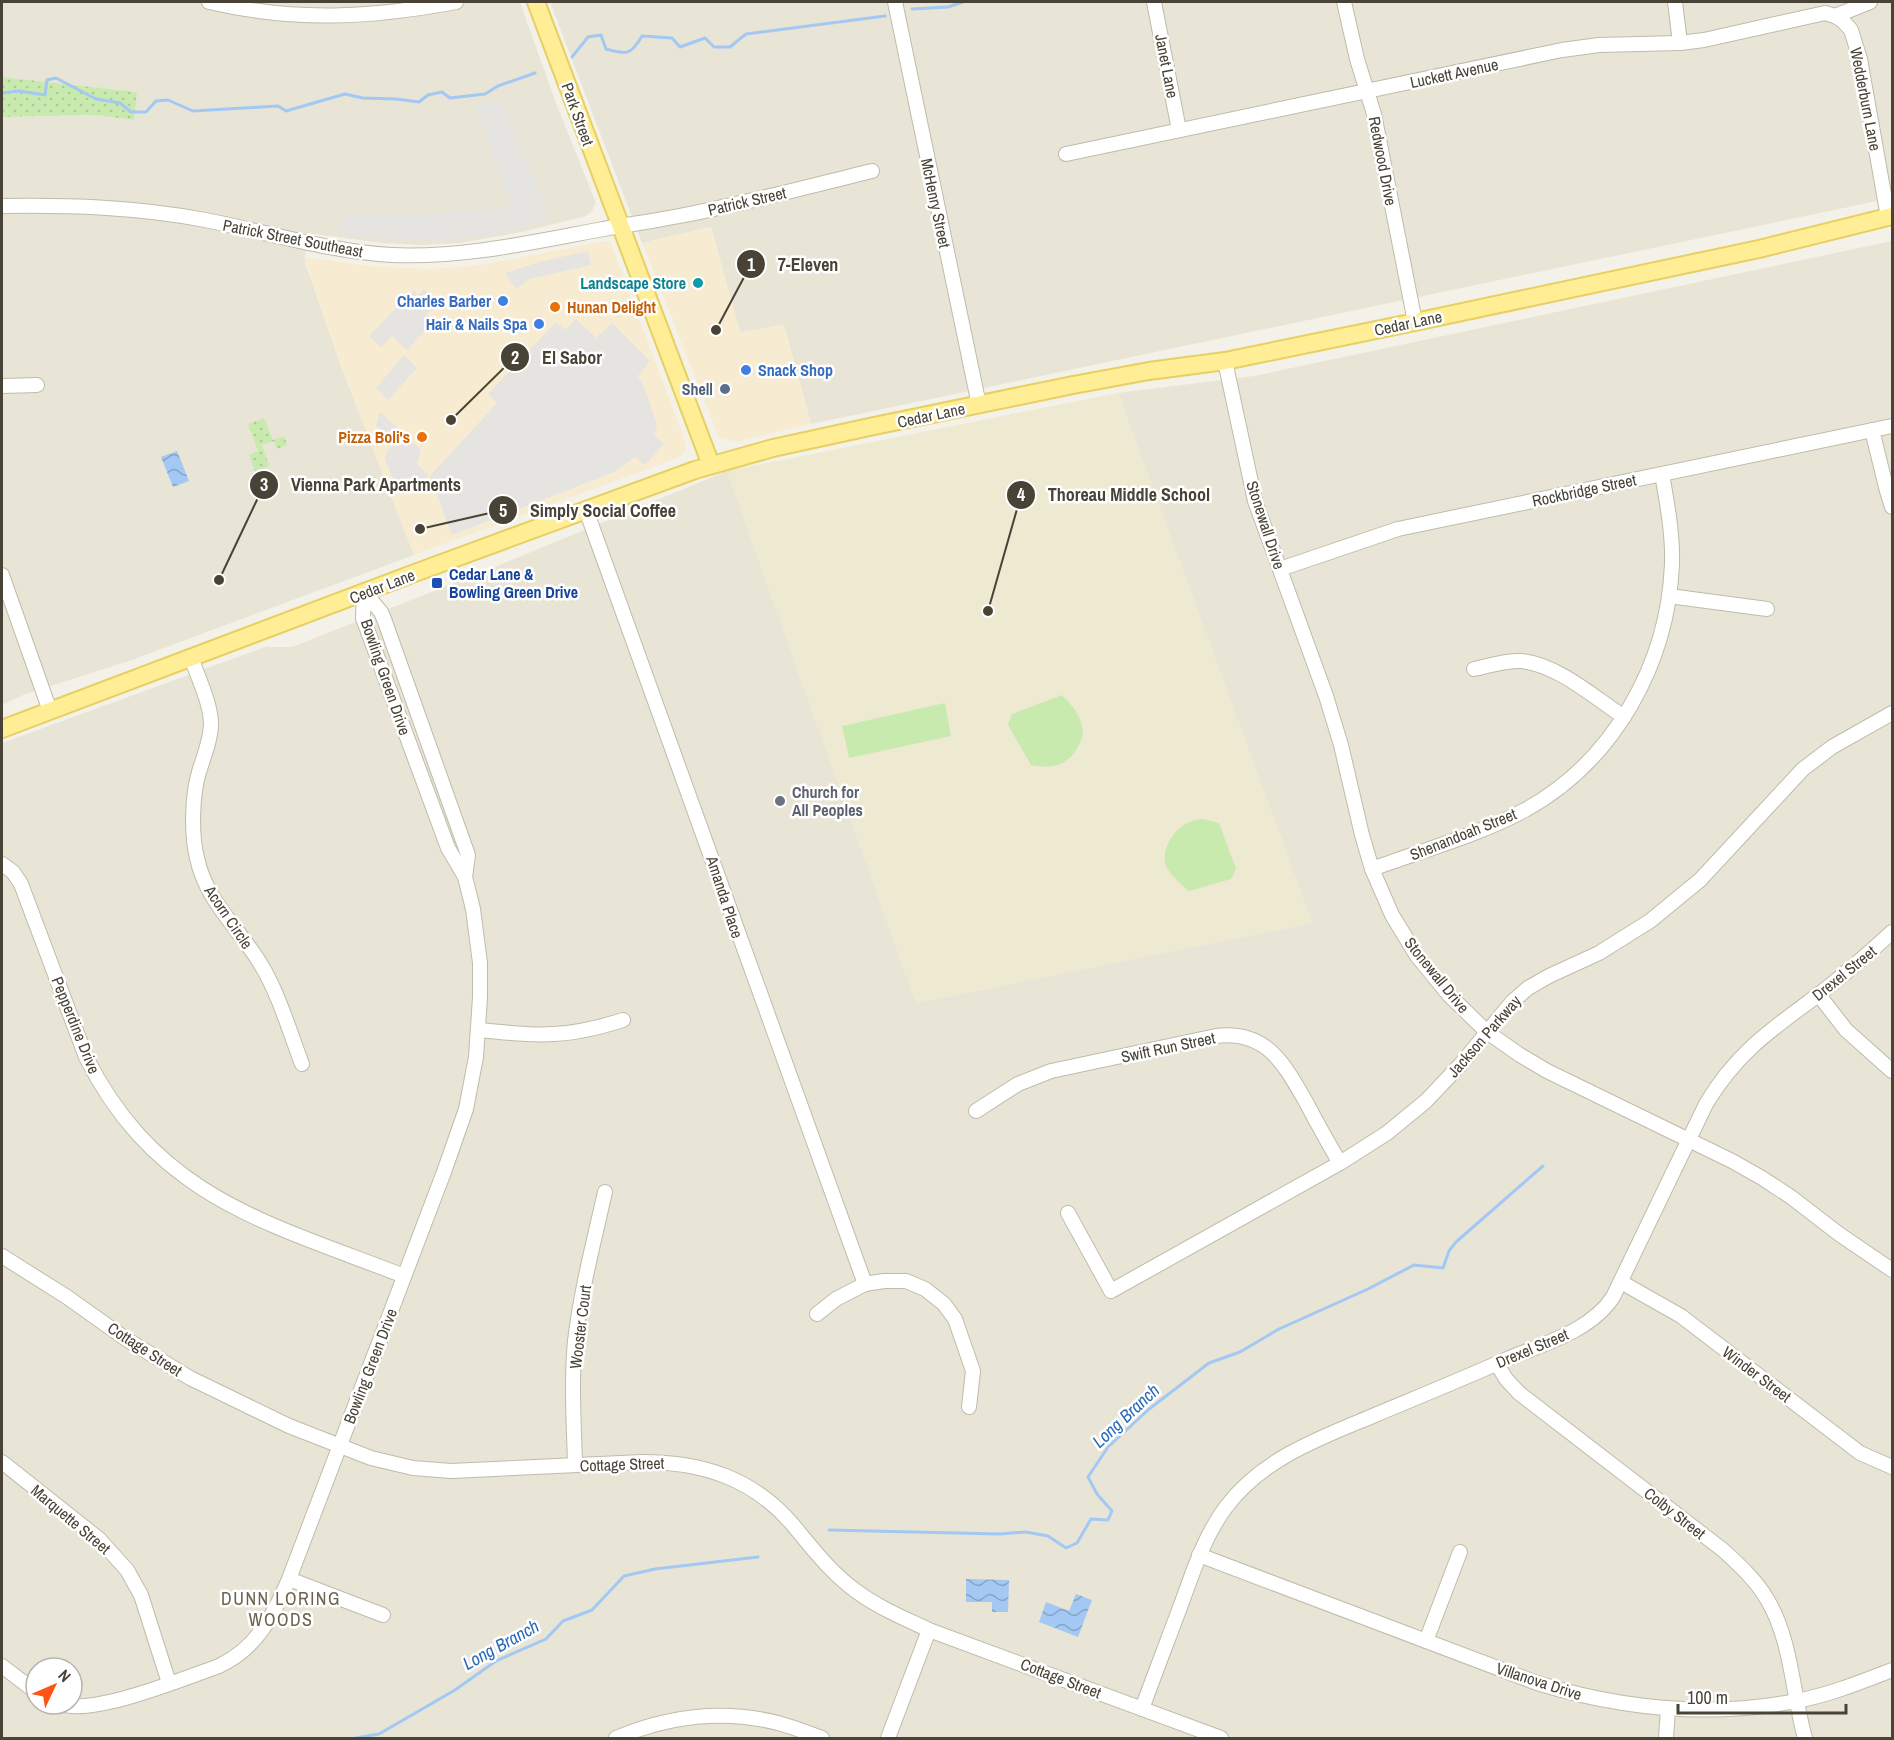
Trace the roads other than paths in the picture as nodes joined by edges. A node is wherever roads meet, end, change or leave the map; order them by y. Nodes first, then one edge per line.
1 (209, 2) edge
2 (456, 2) edge
3 (536, 2) edge
4 (895, 2) edge
5 (1154, 2) edge
6 (1344, 2) edge
7 (1675, 2) edge
8 (1870, 2) edge
9 (1839, 18) junction
10 (1680, 43) junction
11 (1366, 90) junction
12 (1179, 130) junction
13 (1066, 154) dead end
14 (872, 171) dead end
15 (2, 206) edge
16 (1890, 216) edge
17 (620, 226) junction
18 (1415, 322) junction
19 (1225, 361) junction
20 (37, 385) dead end
21 (2, 386) edge
22 (979, 405) junction
23 (1893, 426) edge
24 (1872, 430) junction
25 (711, 465) junction
26 (1662, 474) junction
27 (1893, 507) edge
28 (585, 510) junction
29 (1280, 569) junction
30 (2, 575) edge
31 (364, 592) junction
32 (1669, 596) junction
33 (1767, 609) dead end
34 (191, 657) junction
35 (1474, 669) dead end
36 (50, 711) junction
37 (1893, 713) edge
38 (1624, 717) junction
39 (2, 729) edge
40 (2, 864) edge
41 (1372, 869) junction
42 (465, 877) junction
43 (1893, 932) edge
44 (1818, 994) junction
45 (623, 1020) dead end
46 (479, 1030) junction
47 (1487, 1032) junction
48 (302, 1064) dead end
49 (1893, 1071) edge
50 (976, 1111) dead end
51 (1689, 1140) junction
52 (1340, 1163) junction
53 (605, 1192) dead end
54 (1068, 1213) dead end
55 (2, 1256) edge
56 (1893, 1270) edge
57 (404, 1276) junction
58 (1621, 1282) junction
59 (865, 1284) junction
60 (817, 1314) dead end
61 (1497, 1364) junction
62 (969, 1407) dead end
63 (339, 1446) junction
64 (2, 1462) edge
65 (575, 1465) junction
66 (1893, 1467) edge
67 (1460, 1552) dead end
68 (1199, 1556) junction
69 (289, 1579) junction
70 (383, 1615) dead end
71 (929, 1630) junction
72 (1426, 1641) junction
73 (2, 1666) edge
74 (1893, 1670) edge
75 (24, 1683) edge
76 (169, 1683) junction
77 (1797, 1701) junction
78 (84, 1706) edge
79 (1143, 1709) junction
80 (1668, 1709) junction
81 (616, 1738) edge
82 (822, 1738) edge
83 (888, 1738) edge
84 (1221, 1738) edge
85 (1666, 1738) edge
86 (1805, 1738) edge

1 - 2 street
3 - 17 main road, Park Street
4 - 22 street, McHenry Street
5 - 12 street, Janet Lane
6 - 11 street, Redwood Drive
7 - 10 street
8 - 9 street, Luckett Avenue
9 - 10 street, Luckett Avenue
9 - 16 street, Wedderburn Lane
10 - 11 street, Luckett Avenue
11 - 12 street, Luckett Avenue
11 - 18 street, Redwood Drive
12 - 13 street, Luckett Avenue
14 - 17 street, Patrick Street
15 - 17 street, Patrick Street Southeast
16 - 18 main road, Cedar Lane
17 - 25 main road, Park Street
18 - 19 main road, Cedar Lane
19 - 22 main road, Cedar Lane
19 - 29 street, Stonewall Drive
20 - 21 street
22 - 25 main road, Cedar Lane
23 - 24 street, Rockbridge Street
24 - 26 street, Rockbridge Street
24 - 27 street
25 - 28 main road, Cedar Lane
26 - 29 street, Rockbridge Street
26 - 32 street, Shenandoah Street
28 - 31 main road, Cedar Lane
28 - 59 street, Amanda Place
29 - 41 street, Stonewall Drive
30 - 36 street
31 - 34 main road, Cedar Lane
31 - 42 street, Bowling Green Drive
31 - 42 street, Bowling Green Drive
32 - 33 street
32 - 38 street, Shenandoah Street
34 - 36 main road, Cedar Lane
34 - 48 street, Acorn Circle
35 - 38 street
36 - 39 main road, Cedar Lane
37 - 47 street, Jackson Parkway
38 - 41 street, Shenandoah Street
40 - 57 street, Pepperdine Drive
41 - 47 street, Stonewall Drive
42 - 46 street, Bowling Green Drive
43 - 44 street, Drexel Street
44 - 49 street
44 - 51 street, Drexel Street
45 - 46 street
46 - 57 street, Bowling Green Drive
47 - 51 street, Stonewall Drive
47 - 52 street, Jackson Parkway
50 - 52 street, Swift Run Street
51 - 56 street, Stonewall Drive
51 - 58 street, Drexel Street
52 - 54 street, Jackson Parkway
53 - 65 street, Wooster Court
55 - 63 street, Cottage Street
57 - 63 street, Bowling Green Drive
58 - 61 street, Drexel Street
58 - 66 street, Winder Street
59 - 60 street
59 - 62 street
61 - 68 street, Drexel Street
61 - 77 street, Colby Street
63 - 65 street, Cottage Street
63 - 69 street, Bowling Green Drive
64 - 76 street, Marquette Street
65 - 71 street, Cottage Street
67 - 72 street
68 - 72 street, Villanova Drive
68 - 79 street, Drexel Street
69 - 70 street
69 - 76 street, Bowling Green Drive
71 - 79 street, Cottage Street
71 - 83 street
72 - 80 street, Villanova Drive
73 - 75 street
74 - 77 street, Villanova Drive
76 - 78 street, Bowling Green Drive
77 - 80 street, Villanova Drive
77 - 86 street, Colby Street
79 - 84 street, Cottage Street
80 - 85 street
81 - 82 street

